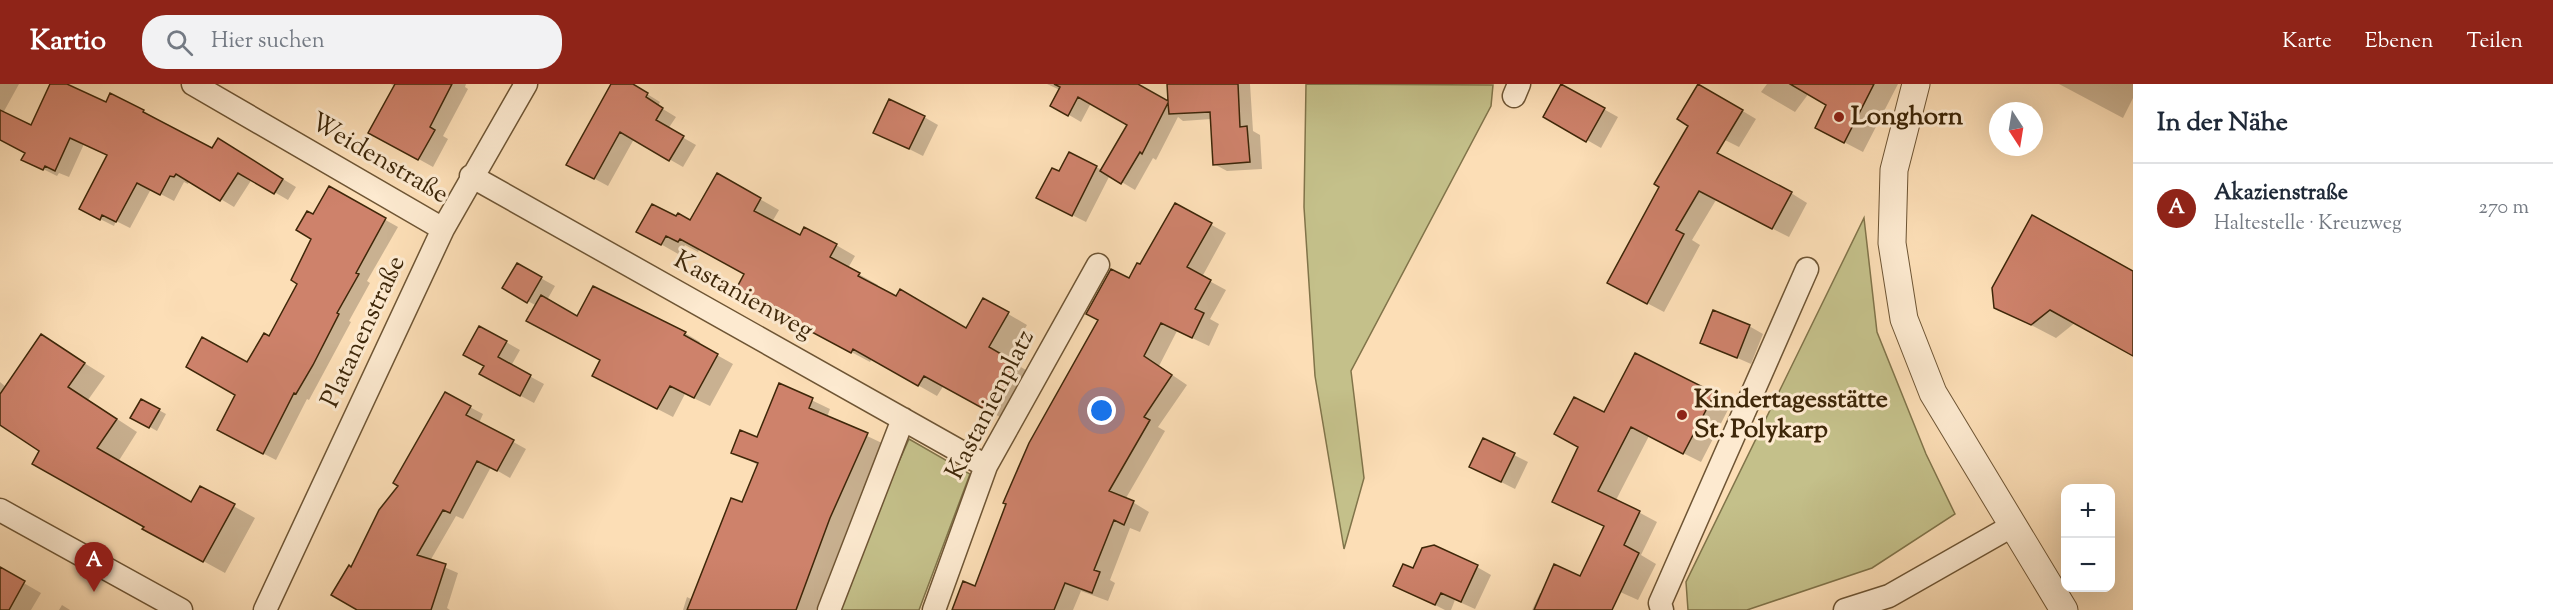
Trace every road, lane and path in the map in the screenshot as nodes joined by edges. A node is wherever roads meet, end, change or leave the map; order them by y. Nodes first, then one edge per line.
1 (193, 84) edge
2 (526, 84) edge
3 (1916, 84) edge
4 (471, 176) junction
5 (443, 229) junction
6 (1098, 265) dead end
7 (1807, 268) dead end
8 (903, 419) junction
9 (986, 466) junction
10 (0, 510) edge
11 (2012, 526) junction
12 (181, 610) edge
13 (265, 610) edge
14 (829, 610) edge
15 (934, 610) edge
16 (1662, 610) edge
17 (1845, 610) edge
18 (2064, 610) edge

1 - 5 street, Weidenstraße
2 - 4 street, Platanenstraße
3 - 11 street
4 - 5 street, Platanenstraße
4 - 8 street, Kastanienweg
5 - 13 street, Platanenstraße
6 - 9 street, Kastanienplatz
7 - 16 street
8 - 9 street, Kastanienweg
8 - 14 street
9 - 15 street, Kastanienplatz
10 - 12 street
11 - 17 street
11 - 18 street

